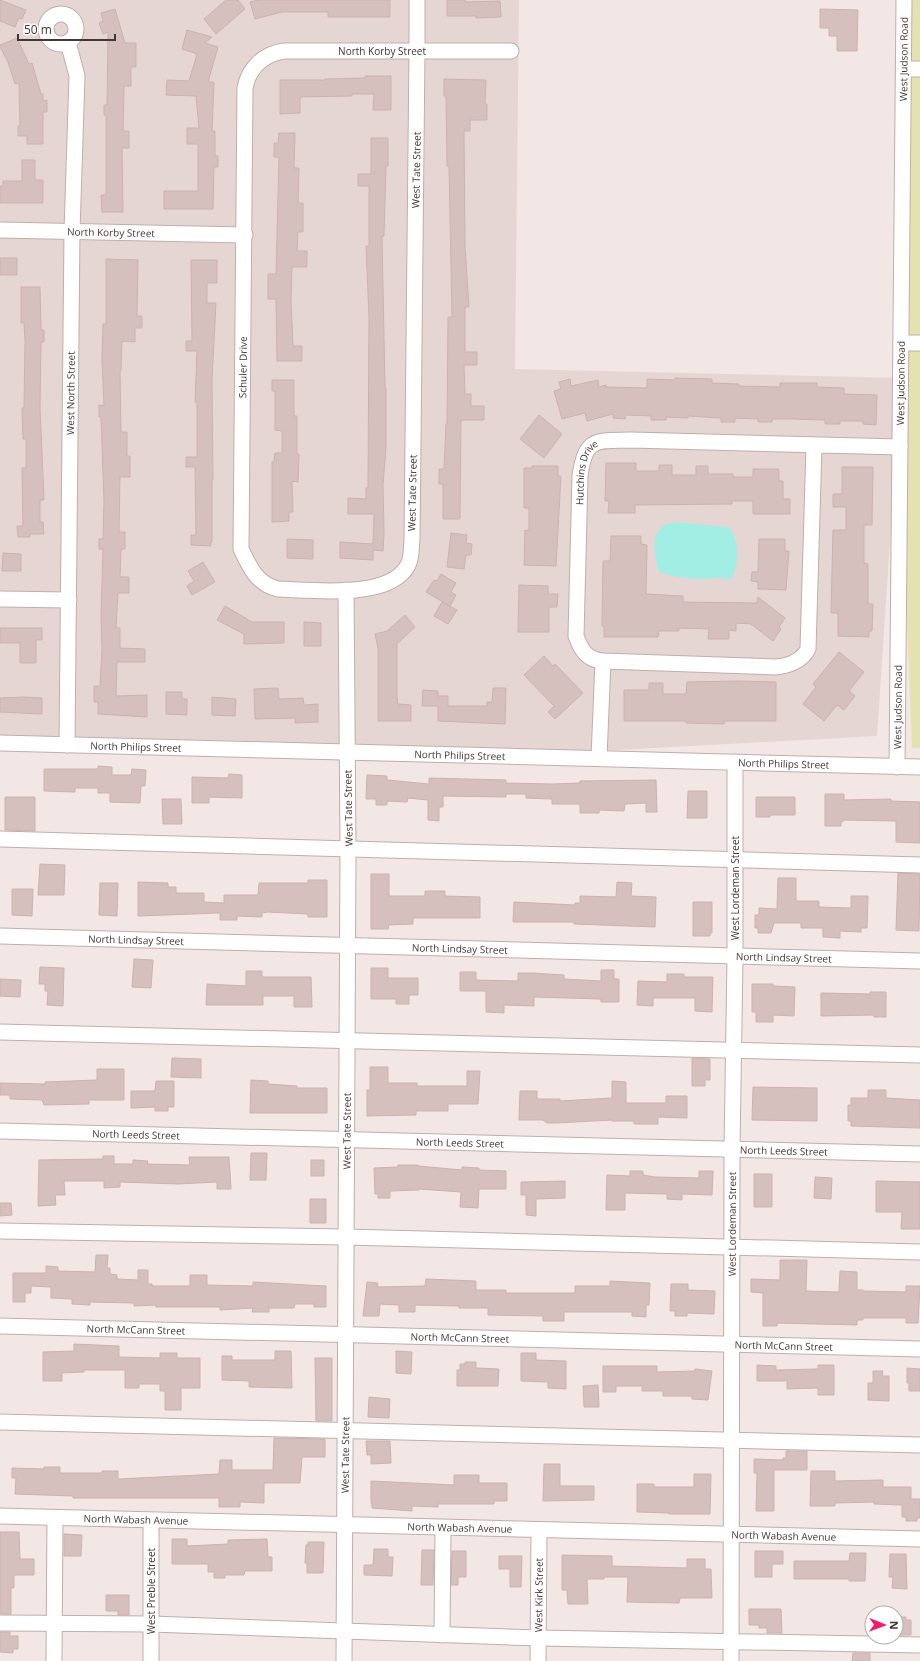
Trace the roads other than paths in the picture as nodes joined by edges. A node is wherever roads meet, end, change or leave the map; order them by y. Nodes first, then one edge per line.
1 (418, 0) edge
2 (904, 0) edge
3 (68, 42) dead end
4 (417, 50) junction
5 (511, 51) dead end
6 (258, 64) joint
7 (904, 69) junction
8 (920, 69) edge
9 (0, 230) edge
10 (72, 232) junction
11 (245, 235) junction
12 (901, 343) junction
13 (920, 343) edge
14 (814, 446) junction
15 (900, 447) junction
16 (346, 590) junction
17 (0, 599) edge
18 (69, 600) junction
19 (603, 661) junction
20 (0, 744) edge
21 (67, 745) junction
22 (347, 752) junction
23 (599, 758) junction
24 (735, 762) junction
25 (897, 767) junction
26 (920, 767) edge
27 (0, 839) edge
28 (348, 849) junction
29 (734, 860) junction
30 (920, 865) edge
31 (0, 936) edge
32 (347, 946) junction
33 (735, 957) junction
34 (920, 961) edge
35 (0, 1032) edge
36 (347, 1040) junction
37 (732, 1050) junction
38 (920, 1055) edge
39 (0, 1131) edge
40 (346, 1140) junction
41 (732, 1150) junction
42 (920, 1154) edge
43 (0, 1231) edge
44 (346, 1237) junction
45 (731, 1247) junction
46 (920, 1252) edge
47 (0, 1326) edge
48 (345, 1334) junction
49 (733, 1345) junction
50 (920, 1349) edge
51 (0, 1422) edge
52 (344, 1431) junction
53 (732, 1441) junction
54 (920, 1445) edge
55 (0, 1516) edge
56 (55, 1518) junction
57 (151, 1521) junction
58 (344, 1525) junction
59 (443, 1528) junction
60 (539, 1530) junction
61 (731, 1534) junction
62 (920, 1540) edge
63 (0, 1623) edge
64 (54, 1624) junction
65 (151, 1624) junction
66 (344, 1632) junction
67 (442, 1635) junction
68 (538, 1638) junction
69 (732, 1642) junction
70 (920, 1645) edge
71 (54, 1661) edge
72 (151, 1661) edge
73 (344, 1661) edge
74 (538, 1661) edge
75 (731, 1661) edge

1 - 4 street, West Tate Street
2 - 7 street, West Judson Road
3 - 10 street, West North Street
4 - 5 street, North Korby Street
4 - 6 street, North Korby Street
4 - 16 street, West Tate Street
6 - 11 street, Schuler Drive
7 - 8 street
7 - 12 street, West Judson Road
9 - 10 street, North Korby Street
10 - 11 street, North Korby Street
10 - 18 street, West North Street
11 - 16 street, Schuler Drive
12 - 13 street
12 - 15 street, West Judson Road
14 - 15 street, Hutchins Drive
14 - 19 street, Hutchins Drive
14 - 19 street, Hutchins Drive
15 - 25 street, West Judson Road
16 - 22 street, West Tate Street
17 - 18 street
18 - 21 street, West North Street
19 - 23 street
20 - 21 street, North Philips Street
21 - 22 street, North Philips Street
22 - 23 street, North Philips Street
22 - 28 street, West Tate Street
23 - 24 street, North Philips Street
24 - 25 street, North Philips Street
24 - 29 street, West Lordeman Street
25 - 26 street, North Philips Street
27 - 28 street
28 - 29 street
28 - 32 street, West Tate Street
29 - 30 street
29 - 33 street, West Lordeman Street
31 - 32 street, North Lindsay Street
32 - 33 street, North Lindsay Street
32 - 36 street, West Tate Street
33 - 34 street, North Lindsay Street
33 - 37 street, West Lordeman Street
35 - 36 street
36 - 37 street
36 - 40 street, West Tate Street
37 - 38 street
37 - 41 street, West Lordeman Street
39 - 40 street, North Leeds Street
40 - 41 street, North Leeds Street
40 - 44 street, West Tate Street
41 - 42 street, North Leeds Street
41 - 45 street, West Lordeman Street
43 - 44 street
44 - 45 street
44 - 48 street, West Tate Street
45 - 46 street
45 - 49 street, West Lordeman Street
47 - 48 street, North McCann Street
48 - 49 street, North McCann Street
48 - 52 street, West Tate Street
49 - 50 street, North McCann Street
49 - 53 street, West Lordeman Street
51 - 52 street
52 - 53 street
52 - 58 street, West Tate Street
53 - 54 street
53 - 61 street, West Lordeman Street
55 - 56 street, North Wabash Avenue
56 - 57 street, North Wabash Avenue
56 - 64 street
57 - 58 street, North Wabash Avenue
57 - 65 street, West Preble Street
58 - 59 street, North Wabash Avenue
58 - 66 street, West Tate Street
59 - 60 street, North Wabash Avenue
59 - 67 street
60 - 61 street, North Wabash Avenue
60 - 68 street, West Kirk Street
61 - 62 street, North Wabash Avenue
61 - 69 street, West Lordeman Street
63 - 64 street
64 - 65 street
64 - 71 street
65 - 66 street
65 - 72 street, West Preble Street
66 - 67 street
66 - 73 street, West Tate Street
67 - 68 street
68 - 69 street
68 - 74 street, West Kirk Street
69 - 70 street
69 - 75 street, West Lordeman Street

